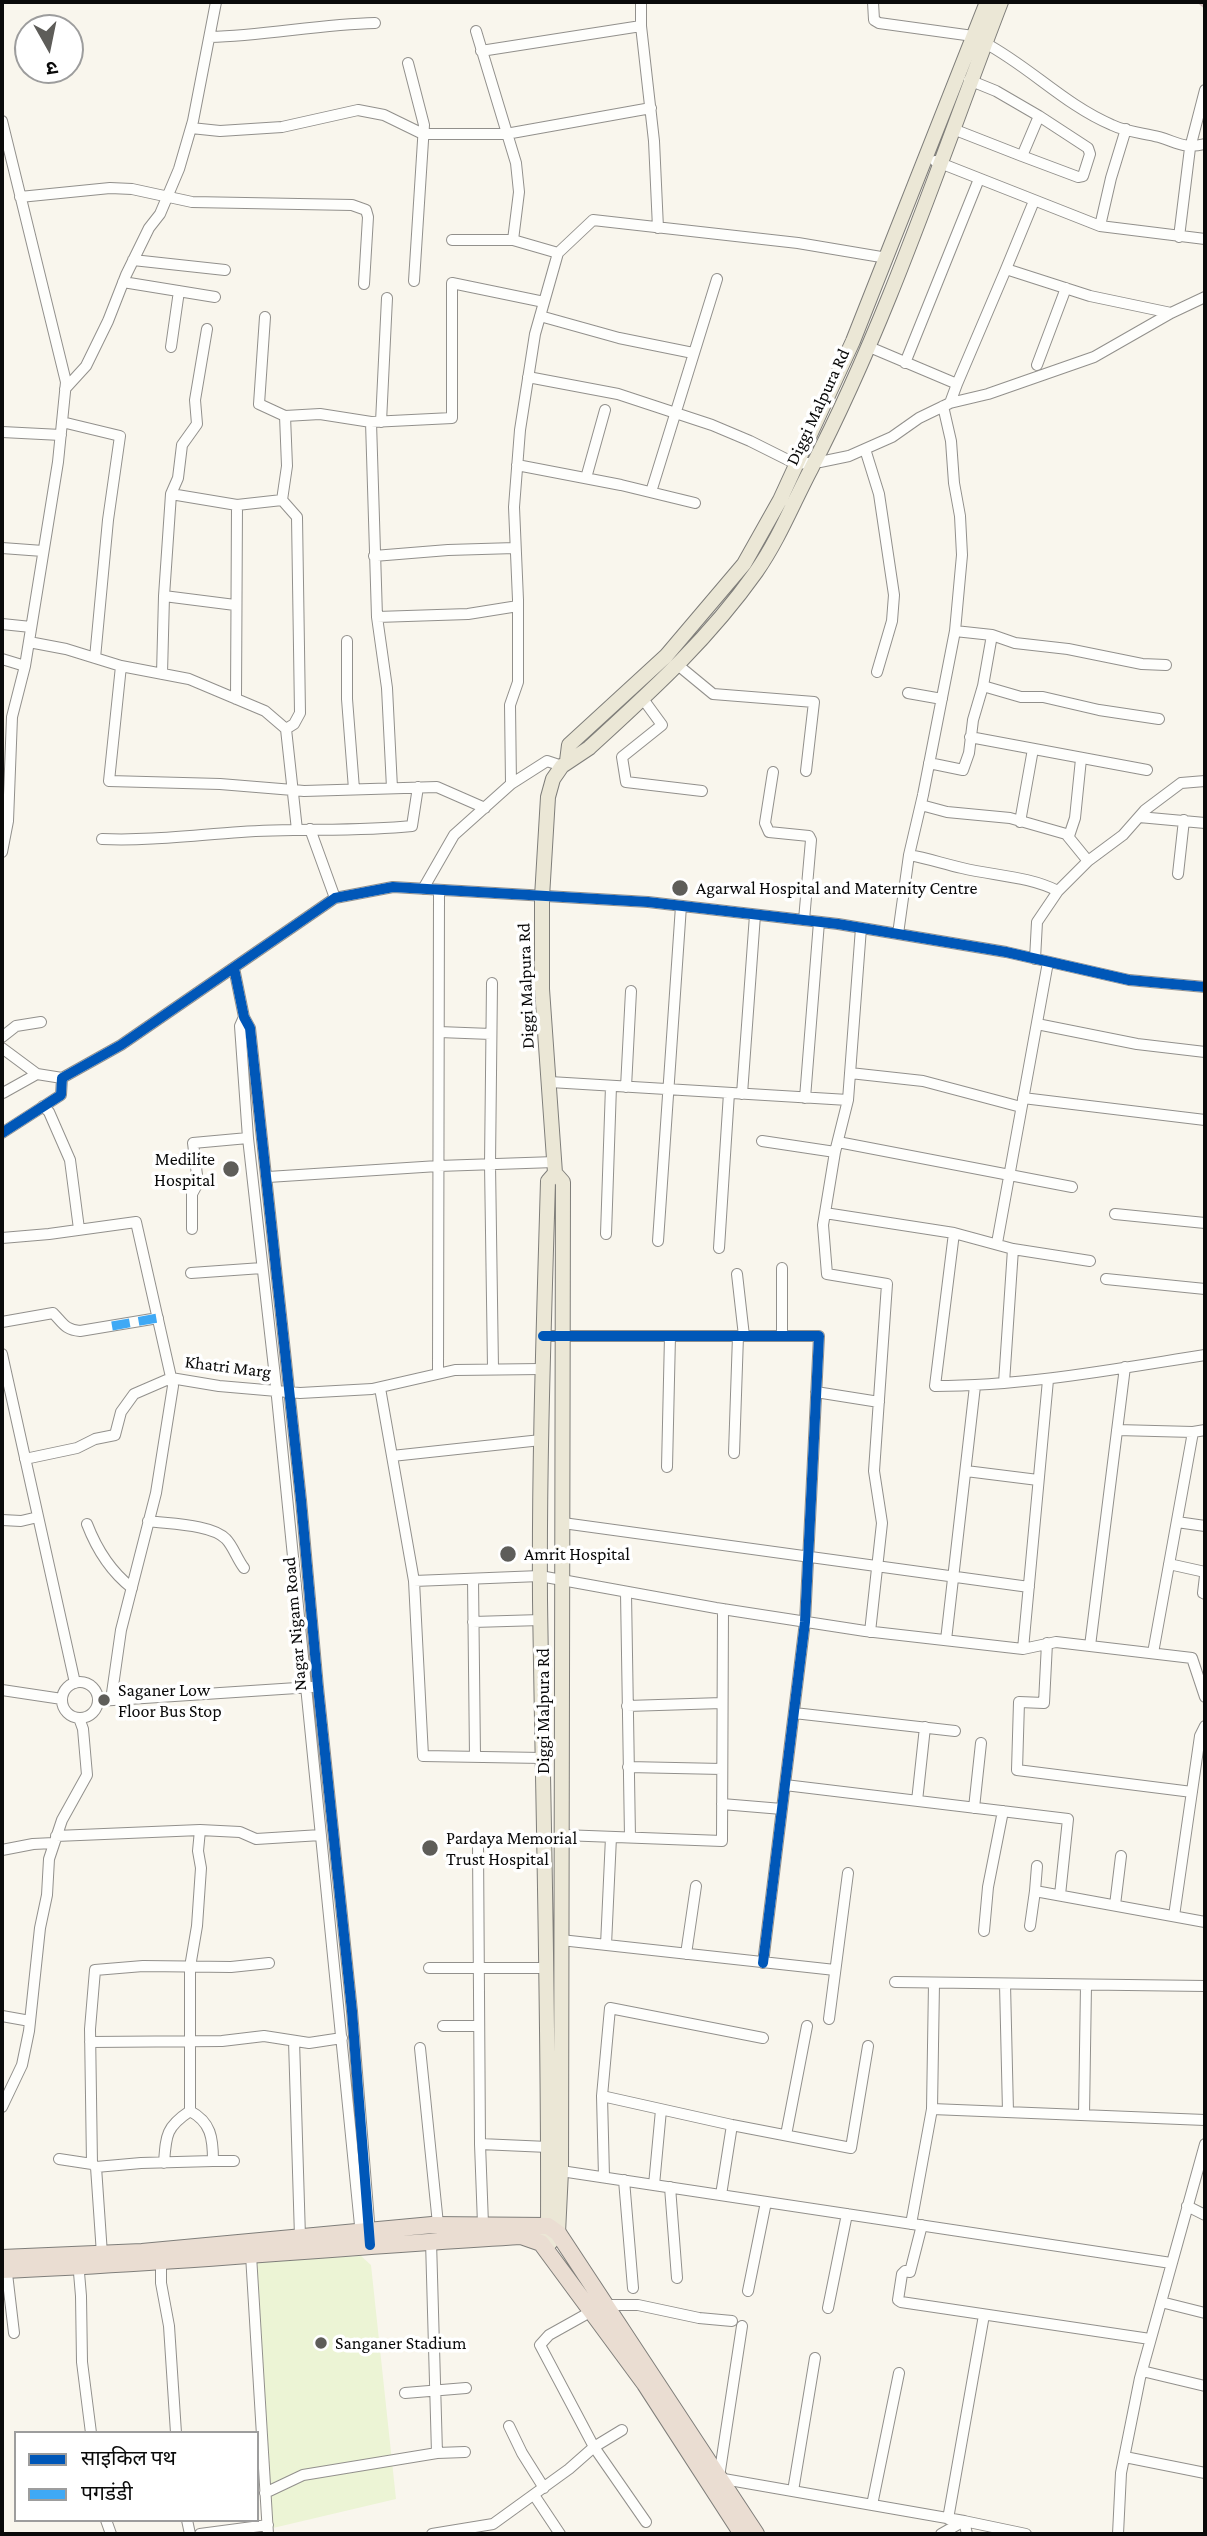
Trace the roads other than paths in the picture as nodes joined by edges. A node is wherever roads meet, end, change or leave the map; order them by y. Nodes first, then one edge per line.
1 (216, 2) edge
2 (641, 2) edge
3 (873, 2) edge
4 (987, 2) edge
5 (1001, 2) edge
6 (375, 23) dead end
7 (641, 26) junction
8 (475, 31) dead end
9 (210, 37) junction
10 (979, 39) junction
11 (481, 51) junction
12 (408, 63) dead end
13 (968, 84) junction
14 (1205, 90) edge
15 (651, 108) junction
16 (1039, 116) junction
17 (2, 121) edge
18 (191, 128) junction
19 (953, 129) junction
20 (1126, 129) junction
21 (423, 134) junction
22 (506, 134) junction
23 (1205, 144) edge
24 (1190, 148) junction
25 (1022, 156) junction
26 (925, 157) junction
27 (941, 163) junction
28 (979, 179) junction
29 (20, 197) junction
30 (167, 197) junction
31 (1034, 201) junction
32 (1100, 226) junction
33 (659, 228) junction
34 (1179, 237) junction
35 (1205, 239) edge
36 (452, 240) dead end
37 (513, 240) junction
38 (558, 253) junction
39 (887, 258) junction
40 (133, 260) junction
41 (1006, 269) junction
42 (225, 270) dead end
43 (717, 279) dead end
44 (414, 281) dead end
45 (123, 282) junction
46 (364, 284) dead end
47 (1066, 288) junction
48 (179, 291) junction
49 (215, 297) dead end
50 (1205, 297) edge
51 (387, 298) dead end
52 (544, 302) junction
53 (1171, 313) junction
54 (540, 316) junction
55 (265, 317) dead end
56 (207, 329) dead end
57 (867, 346) junction
58 (171, 347) dead end
59 (693, 353) junction
60 (905, 363) junction
61 (1037, 365) dead end
62 (528, 377) junction
63 (957, 384) junction
64 (65, 390) junction
65 (947, 405) junction
66 (605, 410) dead end
67 (676, 414) junction
68 (285, 416) junction
69 (62, 422) junction
70 (376, 422) junction
71 (2, 432) edge
72 (61, 435) junction
73 (865, 449) junction
74 (815, 462) junction
75 (796, 464) junction
76 (517, 465) junction
77 (586, 478) junction
78 (651, 492) junction
79 (171, 494) junction
80 (282, 500) junction
81 (695, 503) dead end
82 (237, 505) junction
83 (2, 548) edge
84 (515, 548) junction
85 (44, 551) junction
86 (374, 556) junction
87 (164, 596) junction
88 (235, 604) junction
89 (518, 606) junction
90 (377, 617) junction
91 (2, 624) edge
92 (31, 627) junction
93 (955, 631) junction
94 (992, 635) junction
95 (347, 640) dead end
96 (29, 642) junction
97 (95, 658) junction
98 (2, 659) edge
99 (1166, 665) dead end
100 (25, 666) junction
101 (121, 666) junction
102 (679, 666) junction
103 (877, 672) dead end
104 (162, 674) junction
105 (983, 686) junction
106 (908, 693) dead end
107 (236, 698) junction
108 (643, 699) junction
109 (942, 699) junction
110 (1159, 719) dead end
111 (286, 729) junction
112 (970, 737) junction
113 (1034, 748) junction
114 (1081, 759) junction
115 (929, 763) junction
116 (565, 764) junction
117 (1147, 770) dead end
118 (806, 771) dead end
119 (773, 772) dead end
120 (1205, 781) edge
121 (511, 784) junction
122 (418, 787) junction
123 (392, 788) junction
124 (354, 789) junction
125 (293, 790) junction
126 (702, 792) dead end
127 (921, 805) junction
128 (485, 808) junction
129 (1139, 817) junction
130 (1184, 820) junction
131 (1020, 822) junction
132 (1205, 823) edge
133 (310, 829) junction
134 (297, 830) junction
135 (1069, 836) junction
136 (102, 839) dead end
137 (2, 852) edge
138 (909, 855) junction
139 (1088, 861) junction
140 (1178, 874) dead end
141 (423, 888) junction
142 (439, 890) junction
143 (1058, 891) junction
144 (542, 897) junction
145 (335, 898) junction
146 (681, 906) junction
147 (755, 915) junction
148 (804, 920) junction
149 (819, 922) junction
150 (861, 928) junction
151 (898, 934) junction
152 (1035, 959) junction
153 (1048, 961) junction
154 (234, 968) junction
155 (492, 983) dead end
156 (1205, 987) edge
157 (631, 991) dead end
158 (244, 1017) junction
159 (41, 1022) dead end
160 (1037, 1024) junction
161 (439, 1032) junction
162 (491, 1034) junction
163 (2, 1037) edge
164 (2, 1048) edge
165 (1205, 1052) edge
166 (850, 1073) junction
167 (37, 1074) junction
168 (62, 1078) junction
169 (550, 1082) junction
170 (611, 1086) junction
171 (626, 1087) junction
172 (668, 1090) junction
173 (3, 1093) edge
174 (729, 1093) junction
175 (741, 1094) junction
176 (805, 1098) junction
177 (848, 1100) junction
178 (1022, 1102) junction
179 (43, 1106) junction
180 (1205, 1120) edge
181 (2, 1133) edge
182 (248, 1138) junction
183 (762, 1141) dead end
184 (836, 1147) junction
185 (490, 1164) junction
186 (438, 1166) junction
187 (555, 1168) junction
188 (1009, 1175) junction
189 (268, 1177) junction
190 (1072, 1186) dead end
191 (825, 1213) junction
192 (1115, 1214) dead end
193 (1205, 1223) edge
194 (79, 1229) junction
195 (192, 1229) dead end
196 (954, 1233) junction
197 (606, 1234) dead end
198 (2, 1238) edge
199 (658, 1241) dead end
200 (997, 1243) junction
201 (719, 1248) dead end
202 (1013, 1249) junction
203 (1090, 1261) dead end
204 (262, 1268) junction
205 (782, 1268) dead end
206 (191, 1273) dead end
207 (737, 1274) dead end
208 (1106, 1279) dead end
209 (1205, 1289) edge
210 (158, 1318) junction
211 (2, 1322) edge
212 (543, 1336) junction
213 (564, 1336) junction
214 (670, 1336) junction
215 (741, 1336) junction
216 (782, 1336) junction
217 (2, 1354) edge
218 (1205, 1355) edge
219 (1125, 1367) junction
220 (493, 1368) junction
221 (542, 1369) junction
222 (438, 1373) junction
223 (171, 1378) junction
224 (1048, 1380) junction
225 (1004, 1383) junction
226 (975, 1386) junction
227 (380, 1388) junction
228 (276, 1390) junction
229 (290, 1391) junction
230 (816, 1392) junction
231 (879, 1402) junction
232 (1117, 1430) junction
233 (1199, 1431) edge
234 (541, 1440) junction
235 (734, 1453) dead end
236 (392, 1456) junction
237 (25, 1459) junction
238 (667, 1467) dead end
239 (966, 1471) junction
240 (1038, 1480) junction
241 (38, 1517) junction
242 (2, 1520) edge
243 (148, 1521) junction
244 (1177, 1522) junction
245 (563, 1523) junction
246 (87, 1524) dead end
247 (1205, 1526) edge
248 (809, 1556) junction
249 (1169, 1564) junction
250 (878, 1566) junction
251 (244, 1568) dead end
252 (1205, 1574) edge
253 (540, 1576) junction
254 (953, 1576) junction
255 (473, 1579) junction
256 (563, 1580) junction
257 (414, 1581) junction
258 (1029, 1587) junction
259 (132, 1588) junction
260 (625, 1593) junction
261 (1205, 1594) edge
262 (723, 1609) junction
263 (541, 1620) junction
264 (474, 1622) junction
265 (805, 1622) junction
266 (870, 1632) junction
267 (946, 1640) junction
268 (1047, 1643) junction
269 (1090, 1646) junction
270 (1023, 1649) junction
271 (1153, 1653) junction
272 (75, 1683) junction
273 (305, 1687) junction
274 (318, 1687) junction
275 (2, 1690) edge
276 (1205, 1696) edge
277 (62, 1699) junction
278 (111, 1700) junction
279 (98, 1701) junction
280 (722, 1703) junction
281 (627, 1706) junction
282 (794, 1713) junction
283 (79, 1718) junction
284 (1205, 1726) edge
285 (925, 1727) junction
286 (955, 1731) dead end
287 (981, 1744) dead end
288 (475, 1757) junction
289 (543, 1758) junction
290 (628, 1767) junction
291 (722, 1769) junction
292 (785, 1785) junction
293 (1192, 1792) junction
294 (917, 1801) junction
295 (722, 1804) junction
296 (974, 1808) junction
297 (782, 1809) junction
298 (1003, 1811) junction
299 (200, 1830) junction
300 (321, 1835) junction
301 (562, 1835) junction
302 (611, 1837) junction
303 (630, 1838) junction
304 (55, 1840) junction
305 (478, 1844) dead end
306 (2, 1850) edge
307 (1121, 1856) dead end
308 (1037, 1866) dead end
309 (848, 1873) dead end
310 (696, 1886) dead end
311 (1035, 1891) junction
312 (1060, 1895) junction
313 (1115, 1905) junction
314 (1174, 1916) junction
315 (1205, 1922) edge
316 (1030, 1926) dead end
317 (984, 1931) dead end
318 (561, 1940) junction
319 (606, 1945) junction
320 (686, 1954) junction
321 (269, 1963) dead end
322 (763, 1963) junction
323 (190, 1967) junction
324 (429, 1968) dead end
325 (478, 1968) junction
326 (547, 1968) junction
327 (835, 1970) junction
328 (895, 1982) dead end
329 (934, 1983) junction
330 (1005, 1984) junction
331 (1086, 1985) junction
332 (1205, 1986) edge
333 (2, 2016) edge
334 (829, 2019) dead end
335 (30, 2021) junction
336 (443, 2026) dead end
337 (477, 2026) junction
338 (807, 2026) dead end
339 (342, 2038) junction
340 (763, 2038) dead end
341 (294, 2041) junction
342 (90, 2042) junction
343 (190, 2042) junction
344 (868, 2046) dead end
345 (420, 2048) dead end
346 (602, 2096) junction
347 (2, 2107) edge
348 (662, 2109) junction
349 (932, 2109) junction
350 (190, 2111) junction
351 (1008, 2112) junction
352 (1084, 2115) junction
353 (1205, 2120) edge
354 (732, 2125) junction
355 (786, 2135) junction
356 (480, 2144) junction
357 (1205, 2144) edge
358 (548, 2147) junction
359 (59, 2159) dead end
360 (214, 2161) junction
361 (234, 2161) dead end
362 (164, 2163) junction
363 (94, 2166) junction
364 (561, 2171) junction
365 (604, 2177) junction
366 (624, 2180) junction
367 (654, 2185) junction
368 (670, 2187) junction
369 (720, 2195) junction
370 (766, 2202) junction
371 (1187, 2206) junction
372 (846, 2214) junction
373 (1205, 2215) edge
374 (438, 2224) junction
375 (483, 2224) junction
376 (917, 2224) junction
377 (553, 2230) junction
378 (300, 2237) junction
379 (365, 2238) junction
380 (431, 2241) junction
381 (543, 2245) junction
382 (102, 2254) junction
383 (251, 2255) junction
384 (78, 2261) junction
385 (161, 2262) junction
386 (1171, 2263) junction
387 (4, 2264) edge
388 (677, 2278) dead end
389 (634, 2288) dead end
390 (748, 2291) dead end
391 (1161, 2302) junction
392 (599, 2308) junction
393 (828, 2308) dead end
394 (1205, 2313) edge
395 (984, 2315) junction
396 (14, 2333) dead end
397 (1150, 2339) junction
398 (815, 2358) dead end
399 (1142, 2371) junction
400 (899, 2373) dead end
401 (1205, 2386) edge
402 (466, 2388) dead end
403 (435, 2390) junction
404 (405, 2393) dead end
405 (509, 2426) dead end
406 (622, 2430) dead end
407 (91, 2431) edge
408 (176, 2431) edge
409 (594, 2447) junction
410 (437, 2452) junction
411 (465, 2452) dead end
412 (1125, 2456) junction
413 (260, 2458) edge
414 (1205, 2473) edge
415 (714, 2481) junction
416 (539, 2491) junction
417 (793, 2491) junction
418 (265, 2493) junction
419 (872, 2505) junction
420 (948, 2519) junction
421 (964, 2521) junction
422 (646, 2522) dead end
423 (268, 2529) edge
424 (472, 2531) edge
425 (200, 2534) edge
426 (432, 2534) edge
427 (560, 2534) edge
428 (742, 2534) edge
429 (756, 2534) edge
430 (941, 2534) edge
431 (967, 2534) edge
432 (1026, 2534) edge
433 (1118, 2534) edge

1 - 9 street
2 - 7 street
3 - 10 street
4 - 10 main road, Diggi Malpura Rd
5 - 10 main road, Diggi Malpura Rd
6 - 9 street
7 - 11 street
7 - 15 street
8 - 11 street
9 - 18 street
10 - 13 main road, Diggi Malpura Rd
10 - 20 street
10 - 26 main road, Diggi Malpura Rd
11 - 22 street
12 - 21 street
13 - 16 street
13 - 19 main road, Diggi Malpura Rd
14 - 24 street
15 - 22 street
15 - 33 street
16 - 25 street
16 - 25 street
17 - 29 street
18 - 21 street
18 - 30 street
19 - 25 street
19 - 27 main road, Diggi Malpura Rd
20 - 24 street
20 - 32 street
21 - 22 street
21 - 44 street
22 - 37 street
23 - 24 street
24 - 34 street
26 - 27 street
26 - 39 main road, Diggi Malpura Rd
27 - 28 street
27 - 57 main road, Diggi Malpura Rd
28 - 31 street
28 - 60 street
29 - 30 street
29 - 64 street
30 - 40 street
30 - 46 street
31 - 32 street
31 - 41 street
32 - 34 street
33 - 38 street
33 - 39 street
34 - 35 street
36 - 37 street
37 - 38 street
38 - 52 street
39 - 75 main road, Diggi Malpura Rd
40 - 42 street
40 - 45 street
41 - 47 street
41 - 63 street
43 - 59 street
45 - 48 street
45 - 64 street
47 - 53 street
47 - 61 street
48 - 49 street
48 - 58 street
50 - 53 street
51 - 70 street
52 - 54 street
52 - 70 street
53 - 65 street
54 - 59 street
54 - 62 street
55 - 68 street
56 - 79 street
57 - 60 street
57 - 74 main road, Diggi Malpura Rd
59 - 67 street
60 - 63 street
62 - 67 street
62 - 76 street
63 - 65 street
64 - 69 street
65 - 73 street
65 - 93 street
66 - 77 street
67 - 75 street
67 - 78 street
68 - 70 street
68 - 80 street
69 - 72 street
69 - 97 street
70 - 86 street
71 - 72 street
72 - 85 street
73 - 74 street
73 - 103 street
74 - 75 street
74 - 102 main road, Diggi Malpura Rd
75 - 116 main road, Diggi Malpura Rd
76 - 77 street
76 - 84 street
77 - 78 street
78 - 81 street
79 - 82 street
79 - 87 street
80 - 82 street
80 - 111 street
82 - 88 street
83 - 85 street
84 - 86 street
84 - 89 street
85 - 92 street
86 - 90 street
87 - 88 street
87 - 104 street
88 - 107 street
89 - 90 street
89 - 121 street
90 - 123 street
91 - 92 street
92 - 96 street
93 - 94 street
93 - 109 street
94 - 99 street
94 - 105 street
95 - 124 street
96 - 97 street
96 - 100 street
97 - 101 street
98 - 100 street
100 - 137 street
101 - 104 street
101 - 125 street
102 - 108 main road, Diggi Malpura Rd
102 - 118 street
104 - 107 street
105 - 110 street
105 - 112 street
106 - 109 street
107 - 111 street
108 - 116 main road, Diggi Malpura Rd
108 - 126 street
109 - 115 street
111 - 125 street
112 - 113 street
112 - 115 street
113 - 114 street
113 - 131 street
114 - 117 street
114 - 135 street
115 - 127 street
116 - 121 street
116 - 144 main road, Diggi Malpura Rd
119 - 148 street
120 - 129 street
121 - 128 street
122 - 123 street
122 - 128 street
122 - 133 street
123 - 124 street
124 - 125 street
125 - 134 street
127 - 131 street
127 - 138 street
128 - 141 street
129 - 130 street
129 - 139 street
130 - 132 street
130 - 140 street
131 - 135 street
133 - 134 street
133 - 145 street
134 - 136 street
135 - 139 street
138 - 143 street
138 - 151 street
139 - 143 street
141 - 142 street
141 - 145 street
142 - 144 street
142 - 161 street
143 - 152 street
144 - 146 street
144 - 169 main road, Diggi Malpura Rd
145 - 154 street
146 - 147 street
146 - 172 street
147 - 148 street
147 - 175 street
148 - 149 street
149 - 150 street
149 - 176 street
150 - 151 street
150 - 166 street
151 - 152 street
152 - 153 street
153 - 156 street
153 - 160 street
154 - 158 street
154 - 168 street
155 - 162 street
157 - 171 street
158 - 182 street, Nagar Nigam Road
158 - 189 street, Nagar Nigam Road
159 - 163 street
160 - 165 street
160 - 178 street
161 - 162 street
161 - 186 street
162 - 185 street
164 - 167 street
166 - 177 street
166 - 178 street
167 - 168 street
167 - 173 street
168 - 179 street
169 - 170 street
169 - 187 main road, Diggi Malpura Rd
170 - 171 street
170 - 197 street
171 - 172 street
172 - 174 street
172 - 199 street
174 - 175 street
174 - 201 street
175 - 176 street
176 - 177 street
177 - 184 street
178 - 180 street
178 - 188 street
179 - 181 street
179 - 194 street
182 - 195 street
182 - 204 street, Nagar Nigam Road
183 - 184 street
184 - 188 street
184 - 191 street
185 - 186 street
185 - 187 street
185 - 220 street
186 - 189 street
186 - 222 street
187 - 212 main road, Diggi Malpura Rd
187 - 213 main road, Diggi Malpura Rd
188 - 190 street
188 - 200 street
189 - 229 street, Nagar Nigam Road
191 - 196 street
191 - 231 street
192 - 193 street
194 - 198 street
194 - 210 street
196 - 200 street
196 - 226 street
200 - 202 street
202 - 203 street
202 - 225 street
204 - 206 street
204 - 228 street, Nagar Nigam Road
205 - 216 street
207 - 215 street
208 - 209 street
210 - 211 street
210 - 223 street
212 - 213 street
212 - 221 main road, Diggi Malpura Rd
213 - 214 street
213 - 245 main road, Diggi Malpura Rd
214 - 215 street
214 - 238 street
215 - 216 street
215 - 235 street
216 - 230 street
217 - 237 street
218 - 219 street
219 - 224 street
219 - 232 street
220 - 221 street, Khatri Marg
220 - 222 street, Khatri Marg
221 - 234 main road, Diggi Malpura Rd
222 - 227 street, Khatri Marg
223 - 228 street, Khatri Marg
223 - 237 street, Khatri Marg
223 - 243 street
224 - 225 street
224 - 240 street
225 - 226 street
226 - 239 street
227 - 229 street, Khatri Marg
227 - 236 street
228 - 229 street, Khatri Marg
228 - 273 street, Nagar Nigam Road
229 - 274 street, Nagar Nigam Road
230 - 231 street
230 - 248 street
231 - 250 street
232 - 233 street
232 - 269 street
233 - 244 street
234 - 236 street
234 - 253 main road, Diggi Malpura Rd
236 - 257 street
237 - 241 street
239 - 240 street
239 - 254 street
240 - 258 street
241 - 242 street
241 - 272 street
243 - 251 street
243 - 259 street
244 - 247 street
244 - 249 street
245 - 248 street
245 - 256 main road, Diggi Malpura Rd
246 - 259 street
248 - 250 street
248 - 265 street
249 - 252 street
249 - 271 street
250 - 254 street
250 - 266 street
252 - 261 street
253 - 255 street
253 - 256 street
253 - 263 main road, Diggi Malpura Rd
254 - 258 street
254 - 267 street
255 - 257 street
255 - 264 street
256 - 260 street
256 - 301 main road, Diggi Malpura Rd
257 - 288 street
258 - 270 street
259 - 278 street
260 - 262 street
260 - 281 street
262 - 265 street
262 - 280 street
263 - 264 street
263 - 289 main road, Diggi Malpura Rd
264 - 288 street
265 - 266 street
265 - 282 street
266 - 267 street
267 - 270 street
268 - 269 street
268 - 270 street
268 - 293 street
269 - 271 street
271 - 276 street
272 - 277 street
272 - 279 street
273 - 274 street
273 - 278 street
273 - 300 street, Nagar Nigam Road
274 - 379 street, Nagar Nigam Road
275 - 277 street
277 - 283 street
278 - 279 street
279 - 283 street
280 - 281 street
280 - 291 street
281 - 290 street
282 - 285 street
282 - 292 street
283 - 304 street
284 - 293 street
285 - 286 street
285 - 294 street
287 - 296 street
288 - 289 street
289 - 326 main road, Diggi Malpura Rd
290 - 291 street
290 - 303 street
291 - 295 street
292 - 294 street
292 - 297 street
293 - 314 street
294 - 296 street
295 - 297 street
295 - 303 street
296 - 298 street
297 - 322 street
298 - 312 street
298 - 317 street
299 - 300 street
299 - 304 street
299 - 323 street
300 - 339 street, Nagar Nigam Road
301 - 302 street
301 - 318 main road, Diggi Malpura Rd
302 - 303 street
302 - 319 street
304 - 306 street
304 - 335 street
305 - 325 street
307 - 313 street
308 - 311 street
309 - 327 street
310 - 320 street
311 - 312 street
311 - 316 street
312 - 313 street
313 - 314 street
314 - 315 street
318 - 319 street
318 - 364 main road, Diggi Malpura Rd
319 - 320 street
320 - 322 street
321 - 323 street
322 - 327 street
323 - 342 street
323 - 343 street
324 - 325 street
325 - 326 street
325 - 337 street
326 - 358 main road, Diggi Malpura Rd
327 - 334 street
328 - 329 street
329 - 330 street
329 - 349 street
330 - 331 street
330 - 351 street
331 - 332 street
331 - 352 street
333 - 335 street
335 - 347 street
336 - 337 street
337 - 356 street
338 - 355 street
339 - 341 street
339 - 379 street, Nagar Nigam Road
340 - 346 street
341 - 343 street
341 - 378 street
342 - 343 street
342 - 363 street
343 - 350 street
344 - 355 street
345 - 374 street
346 - 348 street
346 - 365 street
348 - 354 street
348 - 367 street
349 - 351 street
349 - 376 street
350 - 360 street
350 - 362 street
351 - 352 street
352 - 353 street
354 - 355 street
354 - 369 street
356 - 358 street
356 - 375 street
357 - 371 street
358 - 377 main road, Diggi Malpura Rd
359 - 363 street
360 - 361 street
360 - 362 street
362 - 363 street
363 - 382 street
364 - 365 street
364 - 377 main road, Diggi Malpura Rd
365 - 366 street
366 - 367 street
366 - 389 street
367 - 368 street
368 - 369 street
368 - 388 street
369 - 370 street
370 - 372 street
370 - 390 street
371 - 373 street
371 - 386 street
372 - 376 street
372 - 393 street
374 - 375 highway
374 - 379 highway
375 - 377 highway
376 - 386 street
376 - 395 street
377 - 381 main road, Diggi Malpura Rd
377 - 392 highway
378 - 379 highway
378 - 382 highway
379 - 380 highway
379 - 383 highway
380 - 381 highway
380 - 403 street
381 - 392 highway
382 - 384 highway
383 - 385 highway
383 - 413 street
384 - 385 highway
384 - 387 highway
384 - 407 street
385 - 408 street
386 - 391 street
387 - 396 street
391 - 394 street
391 - 397 street
392 - 409 street
392 - 415 highway
392 - 415 street
395 - 397 street
395 - 420 street
397 - 399 street
398 - 417 street
399 - 401 street
399 - 412 street
400 - 419 street
402 - 403 street
403 - 404 street
403 - 410 street
405 - 416 street
406 - 409 street
409 - 416 street
409 - 422 street
410 - 411 street
410 - 418 street
412 - 414 street
412 - 433 street
413 - 418 street
415 - 417 street
415 - 428 highway
415 - 429 highway
416 - 424 street
416 - 427 street
417 - 419 street
418 - 423 street
419 - 420 street
420 - 421 street
421 - 430 street
421 - 431 street
421 - 432 street
423 - 425 street
424 - 426 street

